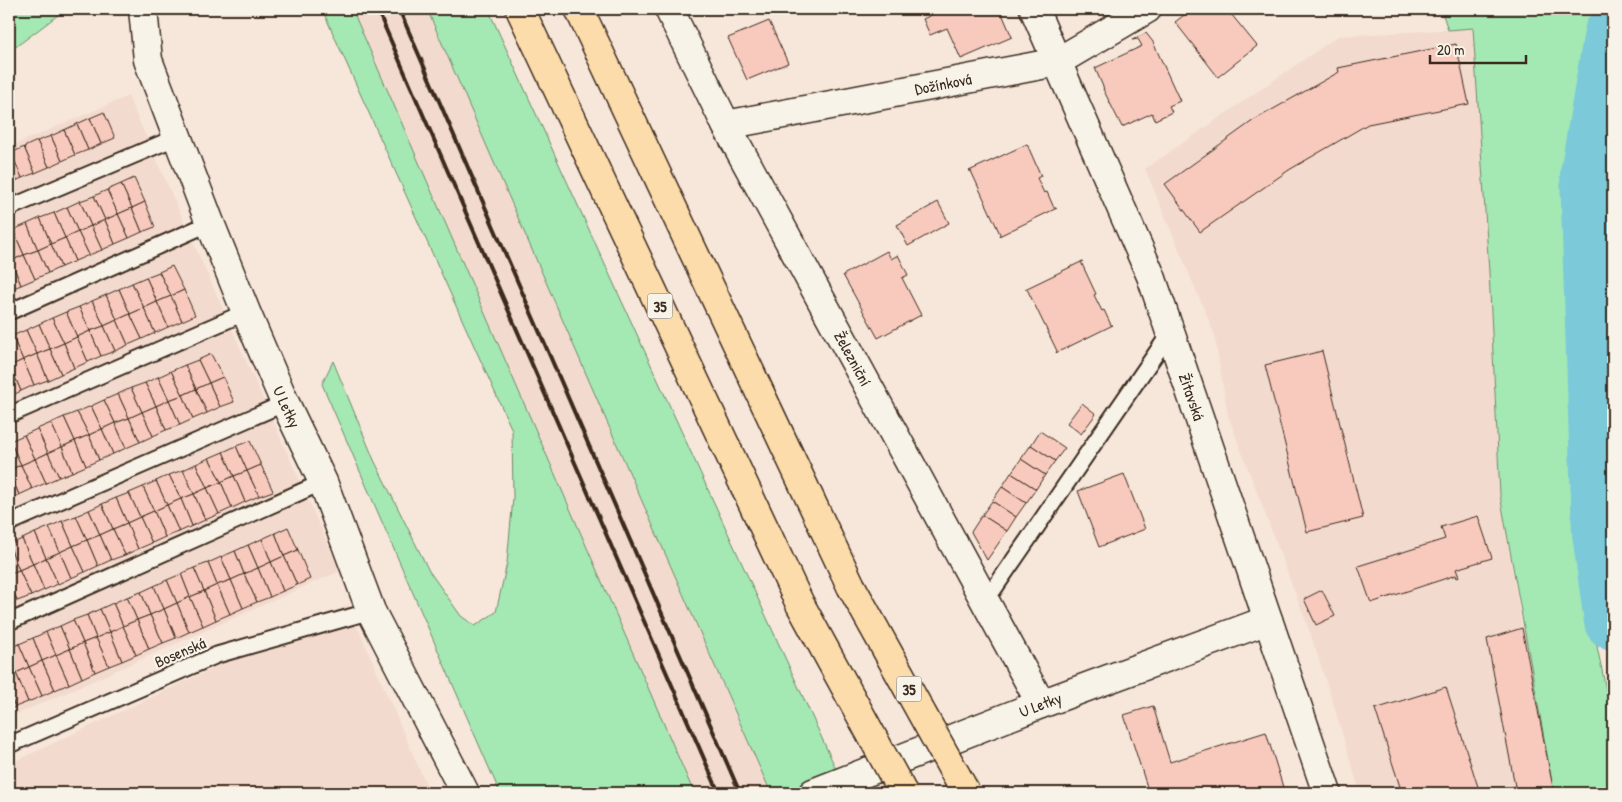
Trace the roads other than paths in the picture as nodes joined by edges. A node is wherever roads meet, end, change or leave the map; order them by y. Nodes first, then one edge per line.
1 (143, 9) edge
2 (520, 9) edge
3 (579, 9) edge
4 (670, 9) edge
5 (1034, 9) edge
6 (1147, 9) edge
7 (1057, 62) junction
8 (726, 125) junction
9 (176, 137) junction
10 (9, 208) edge
11 (210, 223) junction
12 (9, 312) edge
13 (246, 312) junction
14 (1170, 332) junction
15 (285, 403) junction
16 (9, 415) edge
17 (324, 482) junction
18 (9, 523) edge
19 (986, 602) junction
20 (371, 611) junction
21 (1268, 620) junction
22 (9, 622) edge
23 (1042, 704) junction
24 (9, 745) edge
25 (465, 793) edge
26 (813, 793) edge
27 (903, 793) edge
28 (966, 793) edge
29 (1327, 793) edge

1 - 9 street, U Letky
2 - 27 highway, 35, bridge
3 - 28 highway, 35, bridge
4 - 8 street, Železniční
5 - 7 street, Žitavská
6 - 7 street, Dožínková
7 - 8 street, Dožínková
7 - 14 street, Žitavská
8 - 19 street, Železniční
9 - 10 lane
9 - 11 street, U Letky
11 - 12 lane
11 - 13 street, U Letky
13 - 15 street, U Letky
13 - 16 lane
14 - 19 lane
14 - 21 street, Žitavská
15 - 17 street, U Letky
15 - 18 lane
17 - 20 street, U Letky
17 - 22 lane
19 - 23 street, Železniční
20 - 24 lane, Bosenská
20 - 25 street, U Letky
21 - 23 street, U Letky
21 - 29 street, Žitavská
23 - 26 street, U Letky

